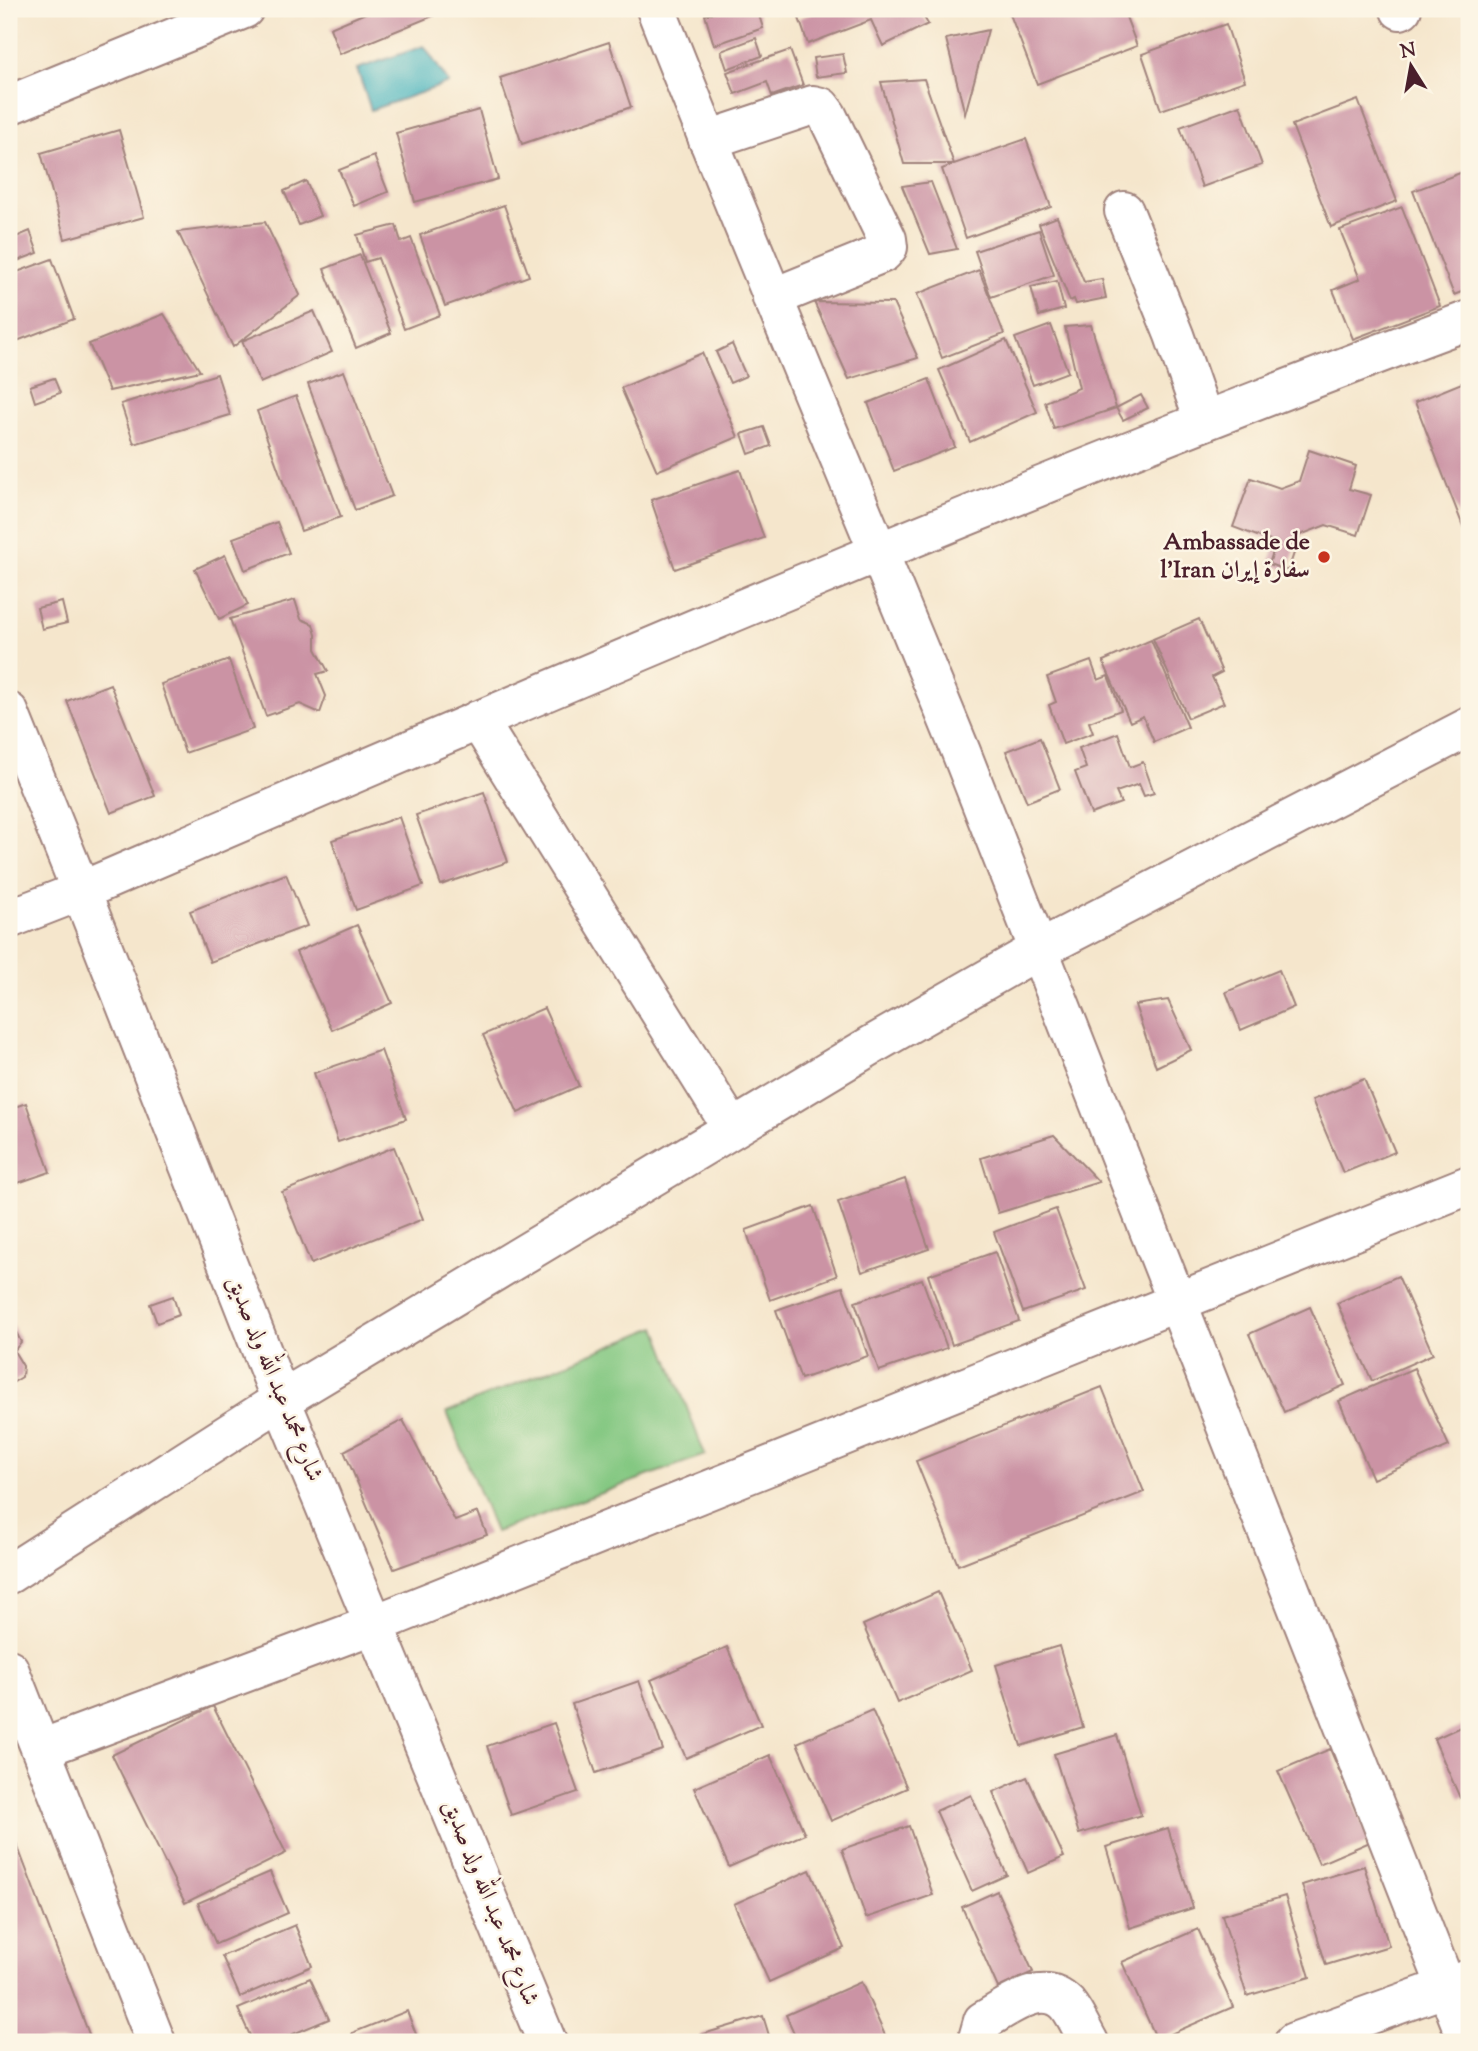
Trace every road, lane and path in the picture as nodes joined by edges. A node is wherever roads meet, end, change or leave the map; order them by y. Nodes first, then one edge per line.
1 (244, 9) edge
2 (656, 9) edge
3 (9, 104) edge
4 (708, 140) junction
5 (1124, 211) dead end
6 (772, 298) junction
7 (1469, 320) edge
8 (1203, 421) junction
9 (879, 550) junction
10 (9, 712) edge
11 (478, 720) junction
12 (1469, 727) edge
13 (81, 891) junction
14 (9, 919) edge
15 (1038, 950) junction
16 (732, 1128) junction
17 (1469, 1185) edge
18 (1177, 1303) junction
19 (281, 1400) junction
20 (9, 1574) edge
21 (375, 1624) junction
22 (9, 1669) edge
23 (26, 1733) edge
24 (1457, 1984) edge
25 (156, 2042) edge
26 (547, 2042) edge
27 (977, 2042) edge
28 (1089, 2042) edge
29 (1294, 2042) edge
30 (1468, 2042) edge

1 - 3 street
2 - 4 street
4 - 6 street
4 - 6 street
5 - 8 street
6 - 9 street
7 - 8 street
8 - 9 street
9 - 11 street
9 - 15 street
10 - 13 street, شارع محمد عبد الله ولد صديق
11 - 13 street
11 - 16 street
12 - 15 street
13 - 14 street
13 - 19 street, شارع محمد عبد الله ولد صديق
15 - 16 street
15 - 18 street
16 - 19 street
17 - 18 street
18 - 21 street
18 - 24 street
19 - 20 street
19 - 21 street, شارع محمد عبد الله ولد صديق
21 - 23 street
21 - 26 street, شارع محمد عبد الله ولد صديق
22 - 23 street
23 - 25 street
24 - 29 street
24 - 30 street
27 - 28 street

